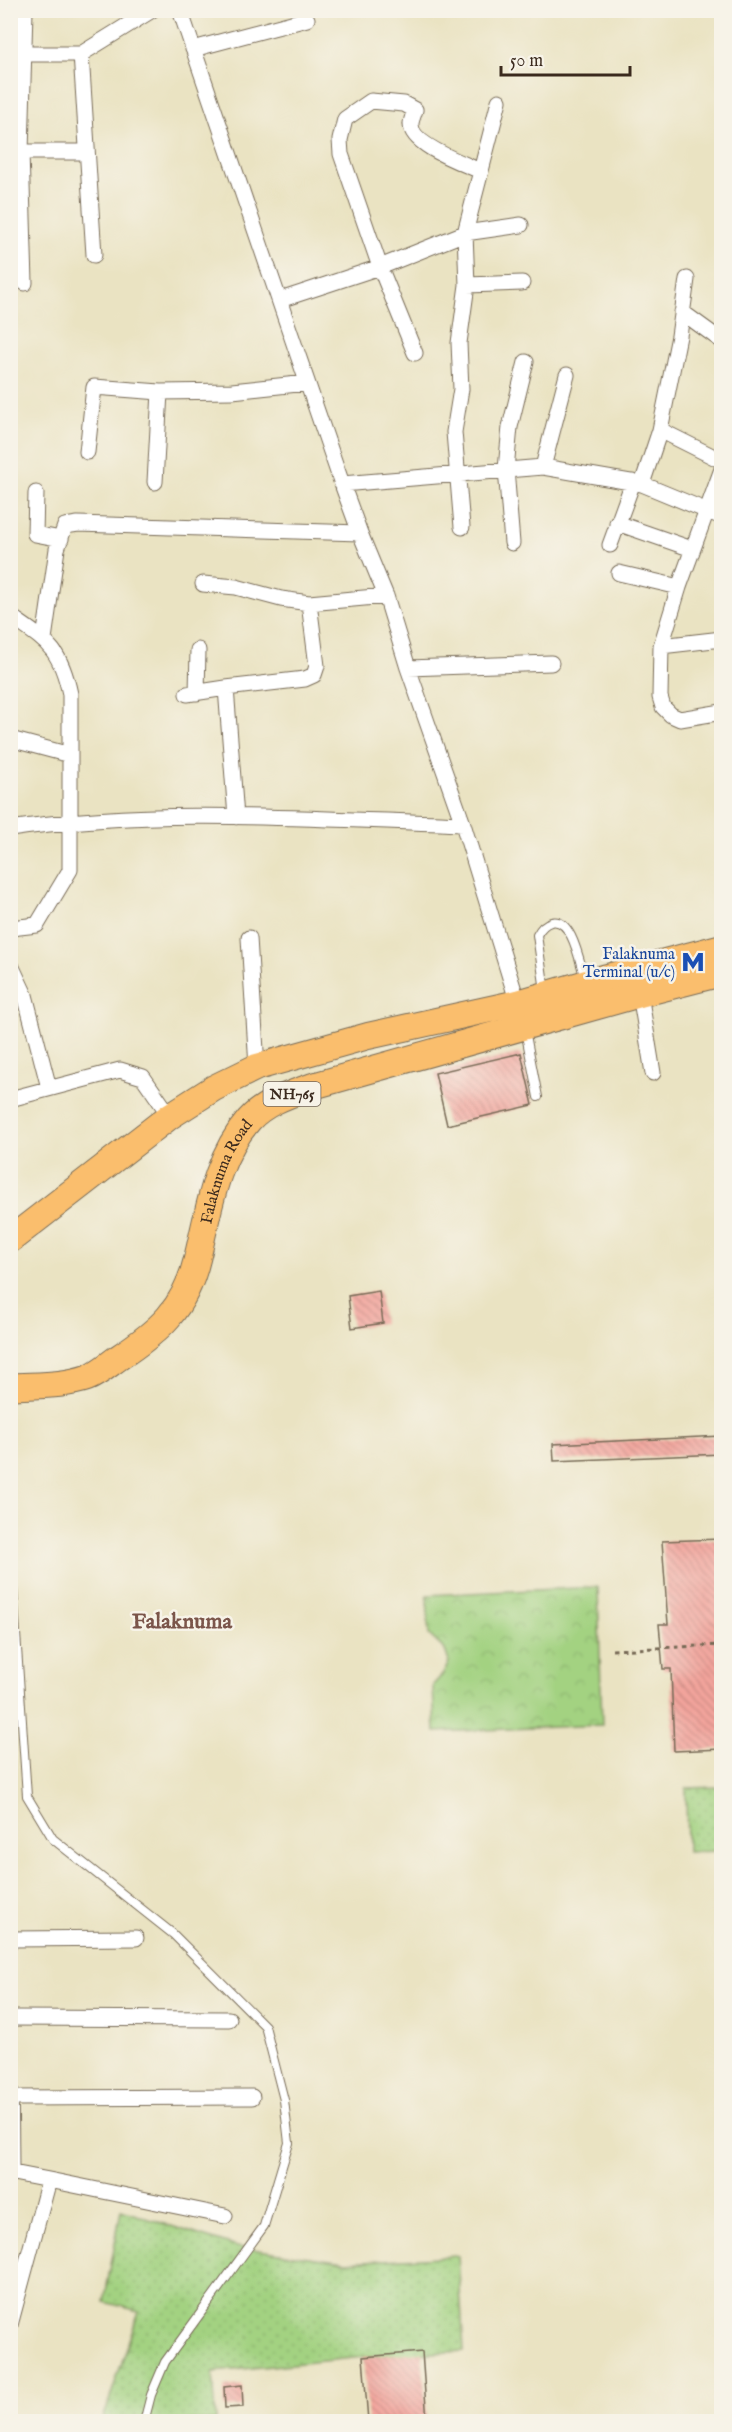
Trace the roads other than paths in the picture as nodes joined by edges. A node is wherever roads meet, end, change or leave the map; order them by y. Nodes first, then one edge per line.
1 (25, 10) edge
2 (152, 10) edge
3 (180, 10) edge
4 (307, 19) dead end
5 (193, 49) junction
6 (17, 54) edge
7 (81, 54) junction
8 (499, 101) dead end
9 (16, 152) edge
10 (87, 152) junction
11 (480, 171) junction
12 (521, 225) dead end
13 (465, 233) junction
14 (94, 255) dead end
15 (380, 267) junction
16 (687, 279) dead end
17 (25, 283) dead end
18 (522, 283) dead end
19 (467, 285) junction
20 (280, 300) junction
21 (682, 312) junction
22 (722, 341) edge
23 (415, 353) dead end
24 (526, 362) dead end
25 (567, 375) dead end
26 (308, 383) junction
27 (160, 392) junction
28 (660, 430) junction
29 (87, 452) dead end
30 (722, 461) edge
31 (543, 467) junction
32 (506, 469) junction
33 (722, 469) edge
34 (458, 474) junction
35 (155, 482) dead end
36 (638, 483) junction
37 (342, 484) junction
38 (36, 492) dead end
39 (706, 511) junction
40 (722, 517) edge
41 (618, 523) junction
42 (462, 527) dead end
43 (360, 533) junction
44 (61, 539) junction
45 (513, 543) dead end
46 (610, 545) dead end
47 (692, 549) junction
48 (619, 573) dead end
49 (202, 584) dead end
50 (679, 587) junction
51 (387, 596) junction
52 (309, 603) junction
53 (10, 616) edge
54 (44, 639) junction
55 (722, 639) edge
56 (661, 646) junction
57 (198, 650) dead end
58 (551, 663) dead end
59 (408, 668) junction
60 (226, 688) junction
61 (722, 712) edge
62 (10, 739) edge
63 (70, 755) junction
64 (236, 817) junction
65 (70, 820) junction
66 (463, 824) junction
67 (10, 829) edge
68 (10, 930) edge
69 (249, 938) dead end
70 (722, 948) edge
71 (10, 963) edge
72 (722, 974) edge
73 (587, 983) junction
74 (640, 994) junction
75 (546, 995) junction
76 (521, 1015) junction
77 (257, 1067) junction
78 (653, 1073) dead end
79 (49, 1088) junction
80 (538, 1097) dead end
81 (10, 1099) edge
82 (170, 1116) junction
83 (10, 1240) edge
84 (10, 1387) edge
85 (10, 1544) edge
86 (136, 1938) dead end
87 (10, 1939) edge
88 (10, 2018) edge
89 (229, 2019) dead end
90 (10, 2060) edge
91 (252, 2097) dead end
92 (11, 2107) edge
93 (49, 2180) junction
94 (225, 2216) dead end
95 (10, 2325) edge
96 (144, 2421) edge

1 - 6 street
2 - 7 street
3 - 5 street
4 - 5 street
5 - 20 street
6 - 7 street
6 - 9 street
7 - 10 street
8 - 11 street
9 - 10 street
9 - 17 street
10 - 14 street
11 - 13 street
11 - 15 street
12 - 13 street
13 - 15 street
13 - 19 street
15 - 20 street
15 - 23 street
16 - 21 street
18 - 19 street
19 - 34 street
20 - 26 street
21 - 22 street
21 - 28 street
24 - 32 street
25 - 31 street
26 - 27 street
26 - 37 street
27 - 29 street
27 - 35 street
28 - 30 street
28 - 36 street
31 - 32 street
31 - 36 street
32 - 34 street
32 - 45 street
33 - 39 street
34 - 37 street
34 - 42 street
36 - 39 street
36 - 41 street
37 - 43 street
38 - 44 street
39 - 40 street
39 - 47 street
41 - 46 street
41 - 47 street
43 - 44 street
43 - 51 street
44 - 54 street
47 - 50 street
48 - 50 street
49 - 52 street
50 - 56 street
51 - 52 street
51 - 59 street
52 - 60 street
53 - 54 street
54 - 63 street
55 - 56 street
56 - 61 street
57 - 60 street
58 - 59 street
59 - 66 street
60 - 64 street
62 - 63 street
63 - 65 street
64 - 65 street
64 - 66 street
65 - 67 street
65 - 68 street
66 - 76 street
69 - 77 street
70 - 73 highway, Falaknuma Road / NH765
71 - 79 street
72 - 74 highway, Falaknuma Road / NH765
73 - 75 highway, Falaknuma Road / NH765
73 - 75 lane
74 - 76 highway, Falaknuma Road / NH765
74 - 78 street
75 - 76 highway, Falaknuma Road / NH765
76 - 77 highway, Falaknuma Road / NH765
76 - 80 lane
76 - 84 highway, Falaknuma Road / NH765
77 - 82 highway, Falaknuma Road / NH765
79 - 81 street
79 - 82 street
82 - 83 highway, Falaknuma Road / NH765
85 - 96 lane
86 - 87 street
88 - 89 street
90 - 92 street
91 - 92 street
92 - 93 street
93 - 94 street
93 - 95 street

